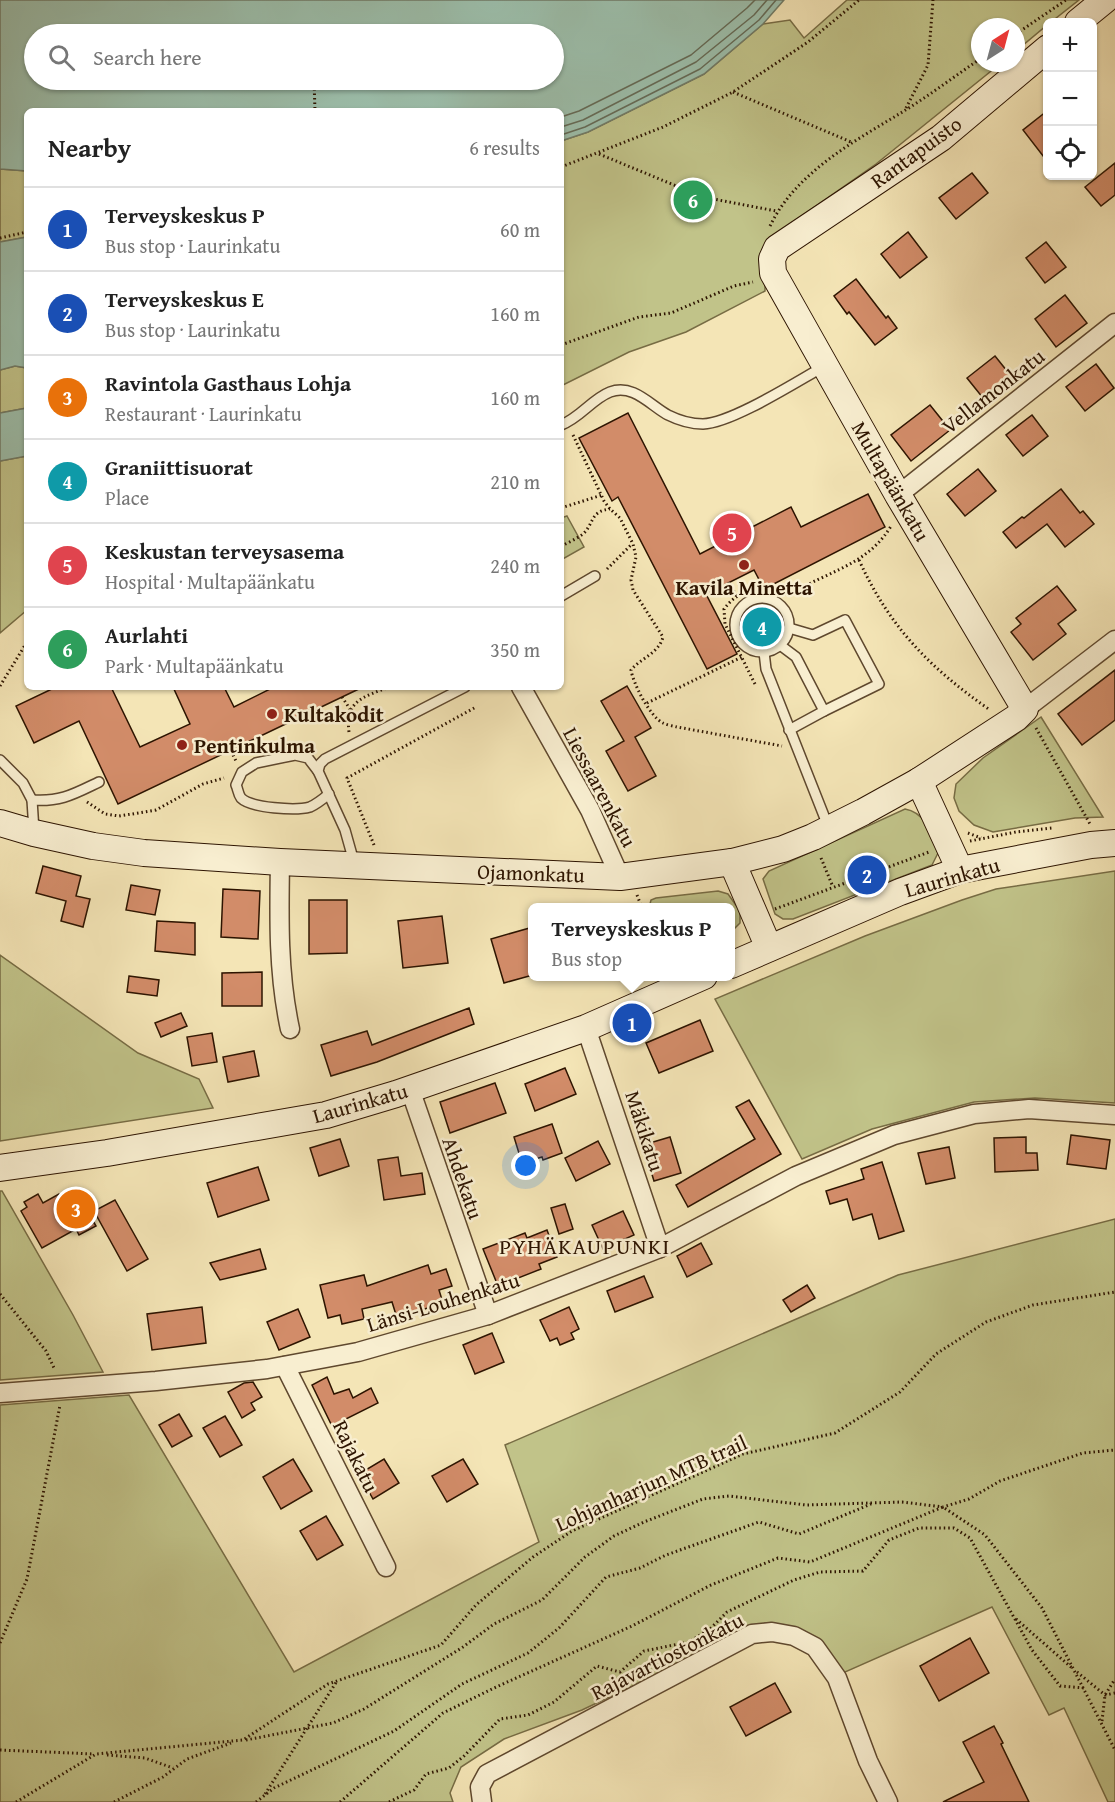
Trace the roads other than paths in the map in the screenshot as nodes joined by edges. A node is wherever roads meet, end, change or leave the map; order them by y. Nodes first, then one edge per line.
1 (1105, 0) edge
2 (1111, 0) edge
3 (1115, 4) edge
4 (1083, 18) edge
5 (1043, 51) edge
6 (773, 238) joint
7 (1115, 323) edge
8 (826, 366) junction
9 (564, 424) edge
10 (898, 495) junction
11 (595, 576) road end
12 (564, 594) edge
13 (789, 628) junction
14 (1115, 640) edge
15 (780, 645) junction
16 (764, 652) junction
17 (459, 690) edge
18 (523, 690) edge
19 (1025, 709) junction
20 (824, 711) junction
21 (789, 730) junction
22 (0, 760) edge
23 (318, 771) junction
24 (919, 781) junction
25 (99, 782) dead end
26 (329, 794) junction
27 (32, 800) junction
28 (0, 823) edge
29 (830, 828) junction
30 (34, 833) junction
31 (1115, 843) edge
32 (280, 862) junction
33 (732, 862) junction
34 (355, 865) junction
35 (960, 870) junction
36 (620, 877) junction
37 (769, 948) junction
38 (735, 963) edge
39 (693, 981) edge
40 (586, 1028) junction
41 (290, 1029) dead end
42 (410, 1089) junction
43 (1115, 1115) edge
44 (0, 1168) edge
45 (660, 1248) junction
46 (488, 1315) junction
47 (285, 1366) junction
48 (0, 1393) edge
49 (386, 1567) dead end
50 (482, 1802) edge
51 (888, 1802) edge

1 - 4 street
2 - 3 street
5 - 6 street, Rantapuisto
6 - 8 street, Multapäänkatu
7 - 10 street, Vellamonkatu
8 - 9 lane
8 - 10 street, Multapäänkatu
10 - 19 street, Multapäänkatu
11 - 12 lane
13 - 15 lane
13 - 16 lane
13 - 20 lane
14 - 19 street
15 - 16 lane
15 - 20 lane
16 - 21 lane
17 - 23 lane
18 - 36 street, Liessaarenkatu
19 - 24 street, Ojamonkatu
20 - 21 lane
21 - 29 lane
22 - 27 lane
23 - 26 lane
23 - 26 lane
24 - 29 street, Ojamonkatu
24 - 35 street
25 - 27 lane
26 - 34 lane
27 - 30 lane
28 - 30 street, Ojamonkatu
29 - 33 street, Ojamonkatu
30 - 32 street, Ojamonkatu
31 - 35 street, Laurinkatu
32 - 34 street, Ojamonkatu
32 - 41 street
33 - 36 street, Ojamonkatu
33 - 37 street
34 - 36 street, Ojamonkatu
35 - 37 street, Laurinkatu
37 - 38 street, Laurinkatu
39 - 40 street, Laurinkatu
40 - 42 street, Laurinkatu
40 - 45 street, Mäkikatu
42 - 44 street, Laurinkatu
42 - 46 street, Ahdekatu
43 - 45 street, Länsi-Louhenkatu
45 - 46 street, Länsi-Louhenkatu
46 - 47 street, Länsi-Louhenkatu
47 - 48 street, Länsi-Louhenkatu
47 - 49 street, Rajakatu
50 - 51 street, Rajavartiostonkatu

